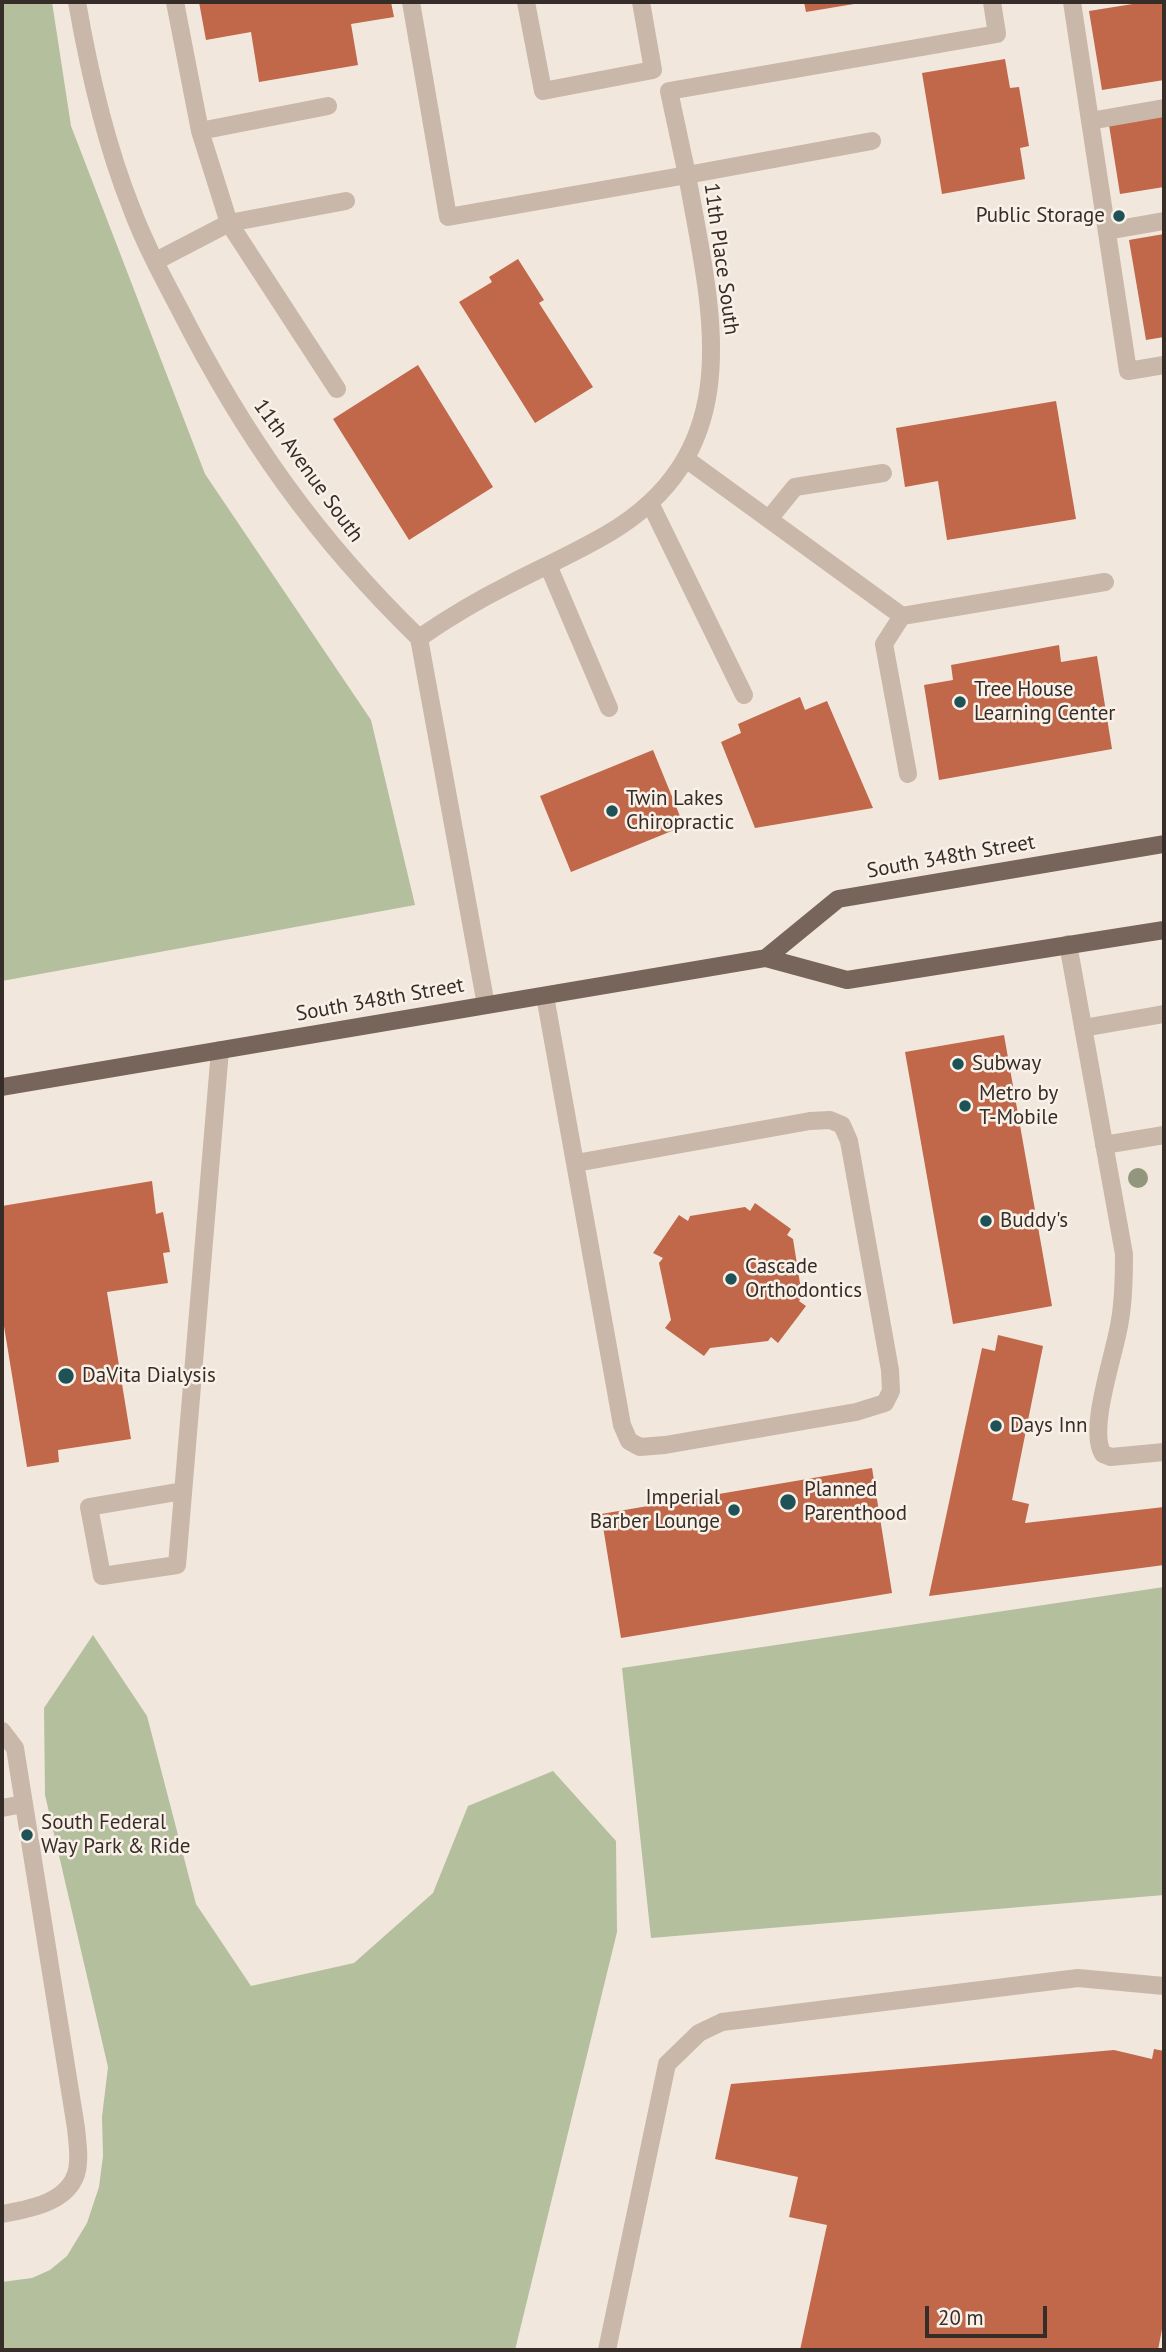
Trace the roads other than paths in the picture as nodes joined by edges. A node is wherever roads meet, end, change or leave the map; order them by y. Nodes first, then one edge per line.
1 (77, 2) edge
2 (175, 2) edge
3 (411, 2) edge
4 (526, 2) edge
5 (640, 2) edge
6 (992, 2) edge
7 (1072, 2) edge
8 (653, 70) junction
9 (670, 91) junction
10 (328, 106) dead end
11 (1164, 108) edge
12 (1090, 121) junction
13 (200, 131) junction
14 (872, 141) dead end
15 (687, 175) junction
16 (346, 201) dead end
17 (1164, 221) edge
18 (229, 223) junction
19 (1107, 231) junction
20 (156, 261) junction
21 (1164, 365) edge
22 (337, 389) dead end
23 (686, 459) junction
24 (883, 473) dead end
25 (650, 503) junction
26 (769, 519) junction
27 (548, 565) junction
28 (1105, 582) dead end
29 (902, 616) junction
30 (419, 638) junction
31 (744, 695) dead end
32 (609, 708) dead end
33 (908, 774) dead end
34 (1164, 844) edge
35 (1164, 930) edge
36 (1068, 944) junction
37 (766, 958) junction
38 (545, 996) junction
39 (486, 1005) junction
40 (1164, 1014) edge
41 (1083, 1028) junction
42 (220, 1050) junction
43 (2, 1087) edge
44 (1164, 1135) edge
45 (1104, 1145) junction
46 (576, 1163) junction
47 (1164, 1452) edge
48 (183, 1491) junction
49 (2, 1732) edge
50 (23, 1804) junction
51 (2, 1808) edge
52 (1164, 1986) edge
53 (2, 2214) edge
54 (607, 2350) edge

1 - 20 lane, 11th Avenue South
2 - 13 lane
3 - 15 lane
4 - 8 lane
5 - 8 lane
6 - 9 lane
7 - 12 lane
8 - 9 lane
9 - 15 lane
10 - 13 lane
11 - 12 lane
12 - 19 lane
13 - 18 lane
14 - 15 lane, 11th Place South
15 - 23 lane, 11th Place South
16 - 18 lane
17 - 19 lane
18 - 20 lane
18 - 22 lane
19 - 21 lane
20 - 30 lane, 11th Avenue South
23 - 25 lane, 11th Place South
23 - 26 lane
24 - 26 lane
25 - 27 lane, 11th Place South
25 - 31 lane
26 - 29 lane
27 - 30 lane, 11th Place South
27 - 32 lane
28 - 29 lane
29 - 33 lane
30 - 39 lane
34 - 37 main road, South 348th Street
35 - 36 main road, South 348th Street
36 - 37 main road, South 348th Street
36 - 41 lane
37 - 38 main road, South 348th Street
38 - 39 main road, South 348th Street
38 - 46 lane
39 - 42 main road, South 348th Street
40 - 41 lane
41 - 45 lane
42 - 43 main road, South 348th Street
42 - 48 lane
44 - 45 lane
45 - 47 lane
46 - 46 lane
48 - 48 lane
49 - 50 lane
50 - 51 lane
50 - 53 lane
52 - 54 lane

